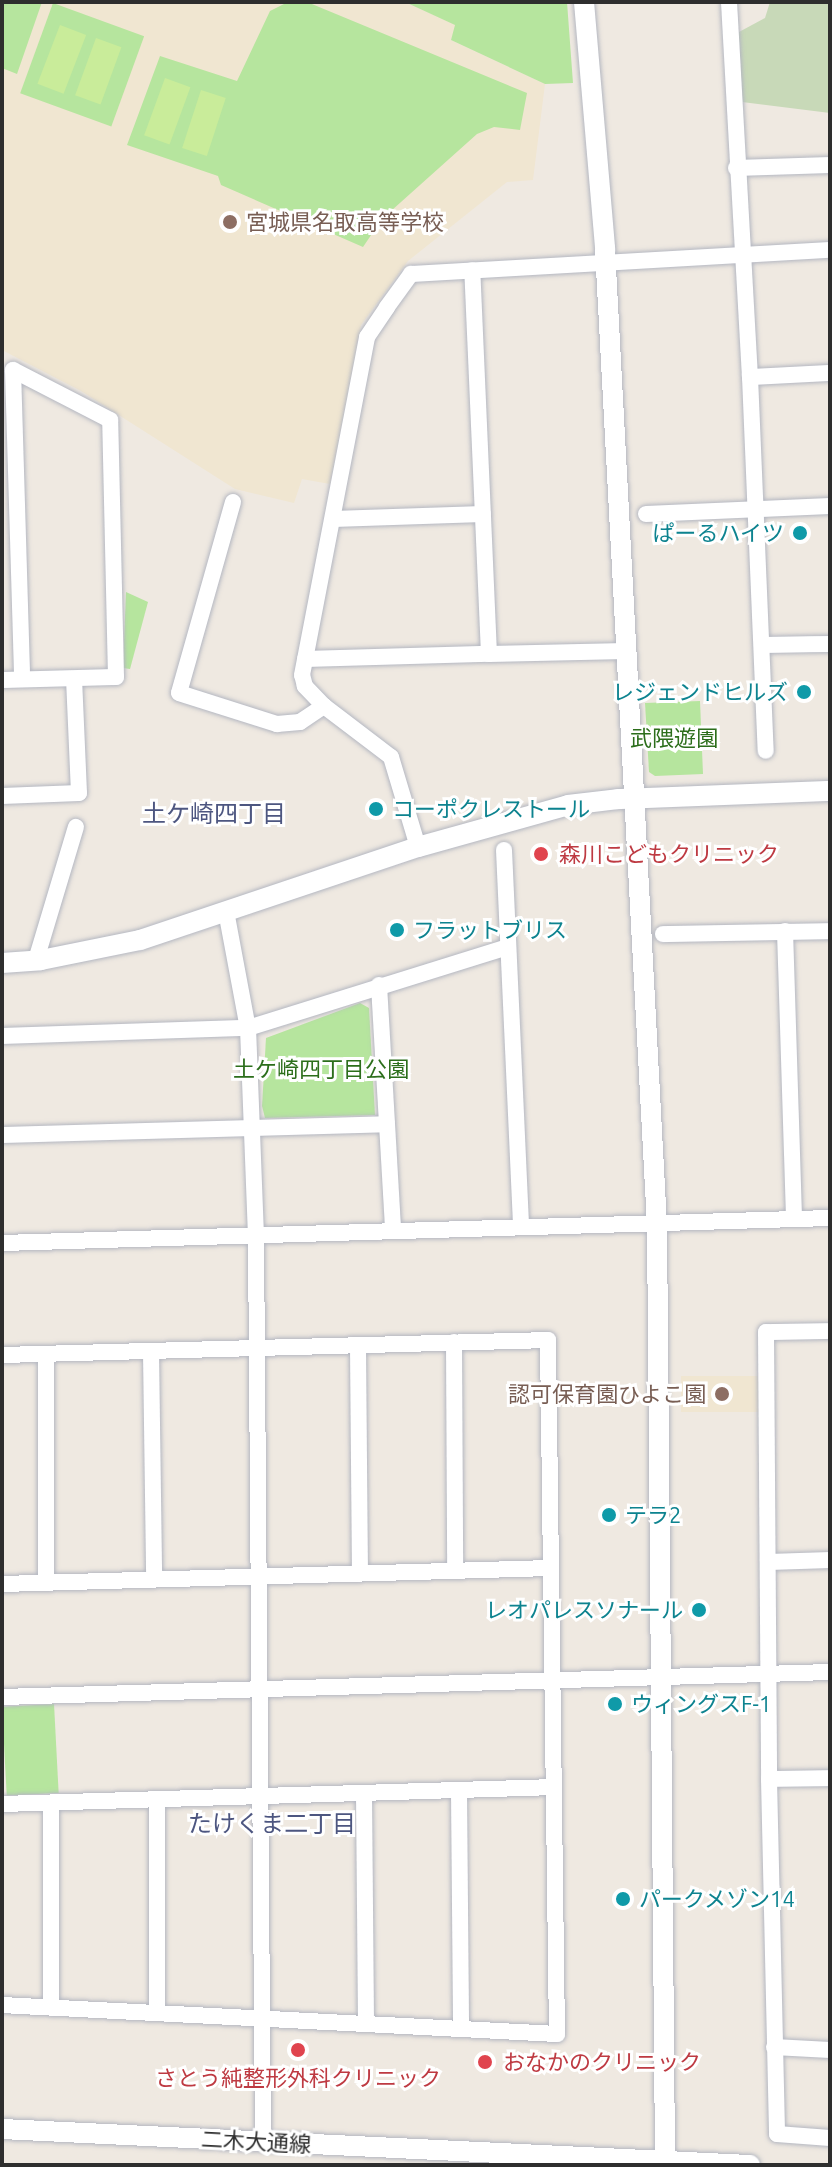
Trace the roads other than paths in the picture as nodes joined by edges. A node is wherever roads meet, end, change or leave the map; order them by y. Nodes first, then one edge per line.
1 (584, 2) edge
2 (729, 2) edge
3 (830, 165) edge
4 (736, 168) junction
5 (830, 250) edge
6 (742, 255) junction
7 (606, 263) junction
8 (472, 270) junction
9 (830, 373) edge
10 (750, 377) junction
11 (233, 502) dead end
12 (830, 506) edge
13 (755, 510) junction
14 (483, 514) junction
15 (646, 514) dead end
16 (333, 519) junction
17 (830, 644) edge
18 (763, 645) junction
19 (626, 651) junction
20 (489, 654) junction
21 (305, 659) junction
22 (22, 679) junction
23 (2, 680) edge
24 (74, 680) junction
25 (324, 706) junction
26 (766, 751) dead end
27 (830, 791) edge
28 (2, 796) edge
29 (634, 798) junction
30 (76, 827) dead end
31 (418, 847) junction
32 (504, 850) dead end
33 (226, 911) junction
34 (785, 931) junction
35 (830, 931) edge
36 (663, 934) dead end
37 (508, 947) junction
38 (36, 960) junction
39 (2, 963) edge
40 (379, 985) junction
41 (248, 1028) junction
42 (2, 1036) edge
43 (387, 1124) junction
44 (252, 1128) junction
45 (2, 1135) edge
46 (830, 1218) edge
47 (794, 1219) junction
48 (657, 1224) junction
49 (521, 1227) junction
50 (393, 1230) junction
51 (256, 1236) junction
52 (2, 1243) edge
53 (830, 1331) edge
54 (454, 1342) junction
55 (358, 1347) junction
56 (258, 1349) junction
57 (151, 1352) junction
58 (46, 1354) junction
59 (2, 1355) edge
60 (830, 1560) edge
61 (769, 1562) junction
62 (551, 1568) junction
63 (455, 1570) junction
64 (360, 1572) junction
65 (154, 1577) junction
66 (259, 1577) junction
67 (46, 1582) junction
68 (2, 1584) edge
69 (830, 1672) edge
70 (770, 1675) junction
71 (662, 1677) junction
72 (553, 1682) junction
73 (262, 1688) junction
74 (2, 1697) edge
75 (830, 1778) edge
76 (769, 1779) junction
77 (554, 1787) junction
78 (459, 1791) junction
79 (364, 1793) junction
80 (263, 1794) junction
81 (157, 1799) junction
82 (51, 1803) junction
83 (2, 1804) edge
84 (2, 2005) edge
85 (51, 2005) junction
86 (157, 2012) junction
87 (265, 2017) junction
88 (366, 2023) junction
89 (461, 2028) junction
90 (774, 2047) junction
91 (830, 2050) edge
92 (2, 2129) edge
93 (830, 2138) edge
94 (263, 2141) junction
95 (665, 2163) edge
96 (750, 2165) edge

1 - 7 street
2 - 4 street
3 - 4 street
4 - 6 street
5 - 6 street
6 - 7 street
6 - 10 street
7 - 8 street
7 - 19 street
8 - 14 street
8 - 16 street
9 - 10 street
10 - 13 street
11 - 25 street
12 - 13 street
13 - 15 street
13 - 18 street
14 - 16 street
14 - 20 street
16 - 21 street
17 - 18 street
18 - 26 street
19 - 20 street
19 - 29 street
20 - 21 street
21 - 25 street
22 - 23 street
22 - 24 street
22 - 24 street
24 - 28 street
25 - 31 street
27 - 29 street
29 - 31 street
29 - 48 street
30 - 38 street
31 - 33 street
32 - 37 street
33 - 38 street
33 - 41 street
34 - 35 street
34 - 36 street
34 - 47 street
37 - 40 street
37 - 49 street
38 - 39 street
40 - 41 street
40 - 43 street
41 - 42 street
41 - 44 street
43 - 44 street
43 - 50 street
44 - 45 street
44 - 51 street
46 - 47 street
47 - 48 street
48 - 49 street
48 - 71 street
49 - 50 street
50 - 51 street
51 - 52 street
51 - 56 street
53 - 61 street
54 - 55 street
54 - 62 street
54 - 63 street
55 - 56 street
55 - 64 street
56 - 57 street
56 - 66 street
57 - 58 street
57 - 65 street
58 - 59 street
58 - 67 street
60 - 61 street
61 - 70 street
62 - 63 street
62 - 72 street
63 - 64 street
64 - 66 street
65 - 66 street
65 - 67 street
66 - 73 street
67 - 68 street
69 - 70 street
70 - 71 street
70 - 76 street
71 - 72 street
71 - 95 street
72 - 73 street
72 - 77 street
73 - 74 street
73 - 80 street
75 - 76 street
76 - 90 street
77 - 78 street
77 - 89 street
78 - 79 street
78 - 89 street
79 - 80 street
79 - 88 street
80 - 81 street
80 - 87 street
81 - 82 street
81 - 86 street
82 - 83 street
82 - 85 street
84 - 85 street
85 - 86 street
86 - 87 street
87 - 88 street
87 - 94 street
88 - 89 street
90 - 91 street
90 - 93 street
92 - 94 street, 二木大通線
94 - 95 street, 二木大通線
95 - 96 street, 二木大通線

